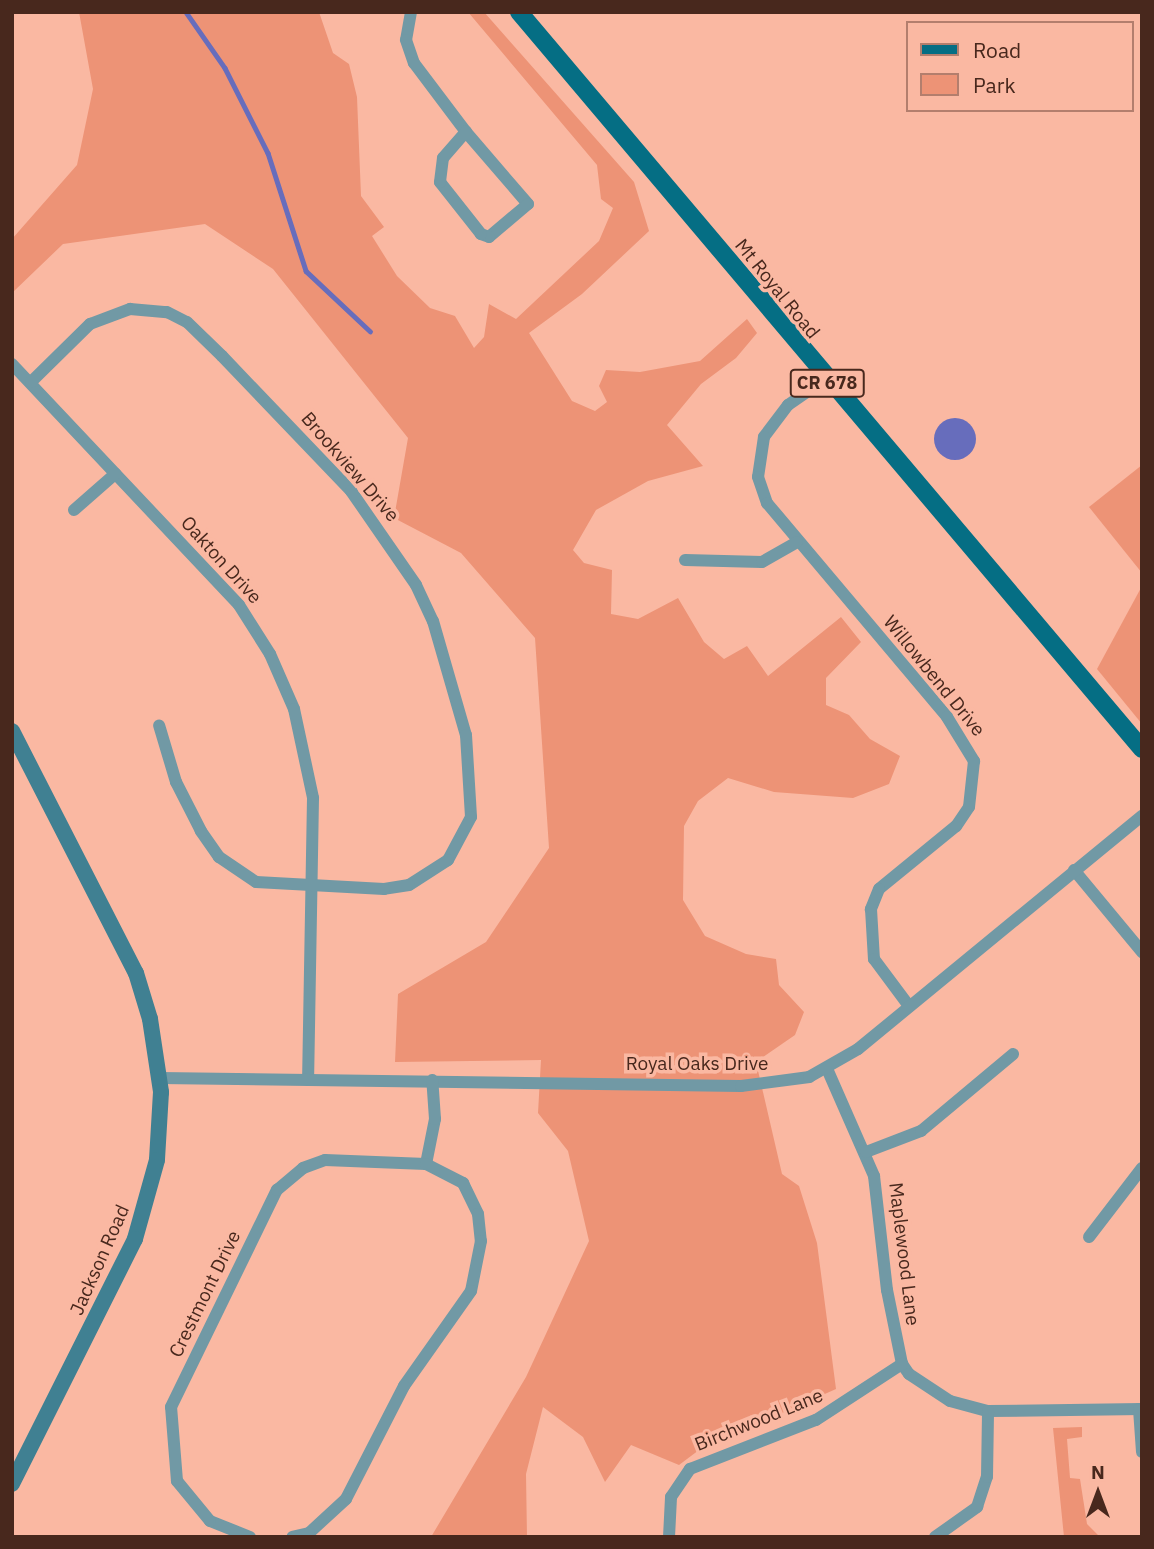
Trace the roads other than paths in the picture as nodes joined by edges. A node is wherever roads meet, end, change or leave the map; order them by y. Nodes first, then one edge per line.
1 (411, 12) edge
2 (519, 12) edge
3 (466, 132) junction
4 (12, 364) edge
5 (824, 380) junction
6 (30, 382) junction
7 (115, 474) junction
8 (74, 510) dead end
9 (797, 542) junction
10 (685, 560) dead end
11 (159, 725) dead end
12 (12, 731) edge
13 (1142, 749) edge
14 (1142, 816) edge
15 (1074, 870) junction
16 (309, 887) junction
17 (1142, 952) edge
18 (909, 1006) junction
19 (1013, 1054) dead end
20 (828, 1071) junction
21 (160, 1078) junction
22 (308, 1080) junction
23 (432, 1080) junction
24 (866, 1152) junction
25 (426, 1164) junction
26 (1142, 1168) edge
27 (1089, 1237) dead end
28 (902, 1364) junction
29 (1141, 1409) edge
30 (988, 1411) junction
31 (1142, 1452) edge
32 (12, 1484) edge
33 (250, 1537) edge
34 (292, 1537) edge
35 (669, 1537) edge
36 (935, 1537) edge

1 - 3 street
2 - 5 main road, Mt Royal Road / CR 678
3 - 3 street
4 - 6 street, Oakton Drive
5 - 9 street, Willowbend Drive
5 - 13 main road, Mt Royal Road / CR 678
6 - 7 street, Oakton Drive
6 - 16 street, Brookview Drive
7 - 8 street
7 - 16 street, Oakton Drive
9 - 10 street
9 - 18 street, Willowbend Drive
11 - 16 street, Brookview Drive
12 - 21 street, Jackson Road
14 - 15 street, Royal Oaks Drive
15 - 17 street
15 - 18 street, Royal Oaks Drive
16 - 22 street, Oakton Drive
18 - 20 street, Royal Oaks Drive
19 - 24 street
20 - 23 street, Royal Oaks Drive
20 - 24 street, Maplewood Lane
21 - 22 street, Royal Oaks Drive
21 - 32 street, Jackson Road
22 - 23 street, Royal Oaks Drive
23 - 25 street
24 - 28 street, Maplewood Lane
25 - 33 street, Crestmont Drive
25 - 34 street, Crestmont Drive
26 - 27 street
28 - 30 street
28 - 35 street, Birchwood Lane
29 - 30 street
29 - 31 street
30 - 36 street

